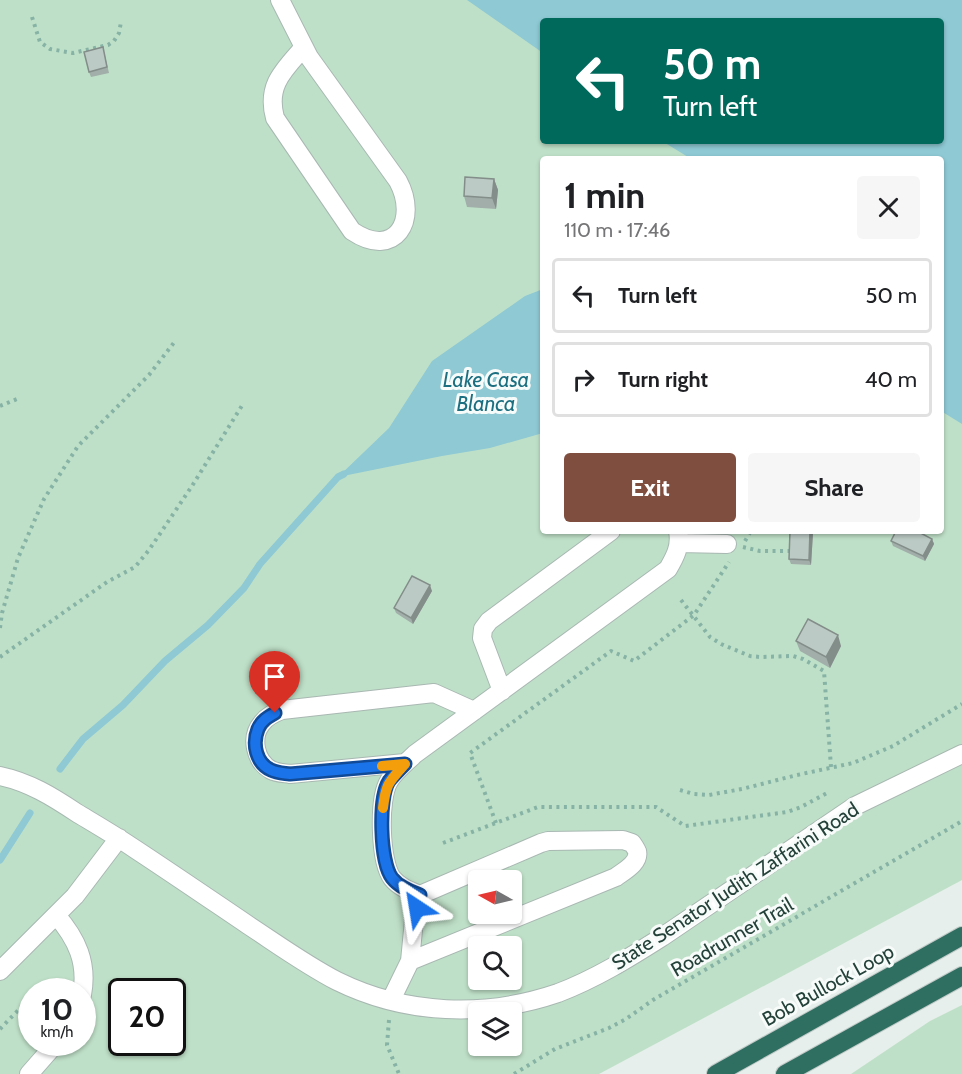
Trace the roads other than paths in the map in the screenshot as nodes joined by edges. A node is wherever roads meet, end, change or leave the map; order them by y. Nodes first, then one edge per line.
1 (280, 0) edge
2 (304, 47) junction
3 (607, 534) edge
4 (678, 537) edge
5 (732, 551) road end
6 (502, 691) junction
7 (474, 711) junction
8 (962, 754) edge
9 (405, 764) junction
10 (0, 776) edge
11 (119, 838) junction
12 (420, 895) junction
13 (56, 915) junction
14 (962, 936) edge
15 (410, 961) junction
16 (0, 970) edge
17 (962, 976) edge
18 (83, 978) edge
19 (390, 1005) junction
20 (45, 1056) edge
21 (29, 1074) edge
22 (716, 1074) edge
23 (785, 1074) edge

1 - 2 street
2 - 2 street
3 - 6 street
4 - 5 street
4 - 6 street
6 - 7 street
7 - 9 street
7 - 9 street
8 - 19 street, State Senator Judith Zaffarini Road
9 - 12 street
10 - 11 street, State Senator Judith Zaffarini Road
11 - 13 street
11 - 19 street, State Senator Judith Zaffarini Road
12 - 15 street
12 - 15 street
13 - 16 street
13 - 18 street
14 - 22 highway, Bob Bullock Loop
15 - 19 street
17 - 23 highway
20 - 21 street

